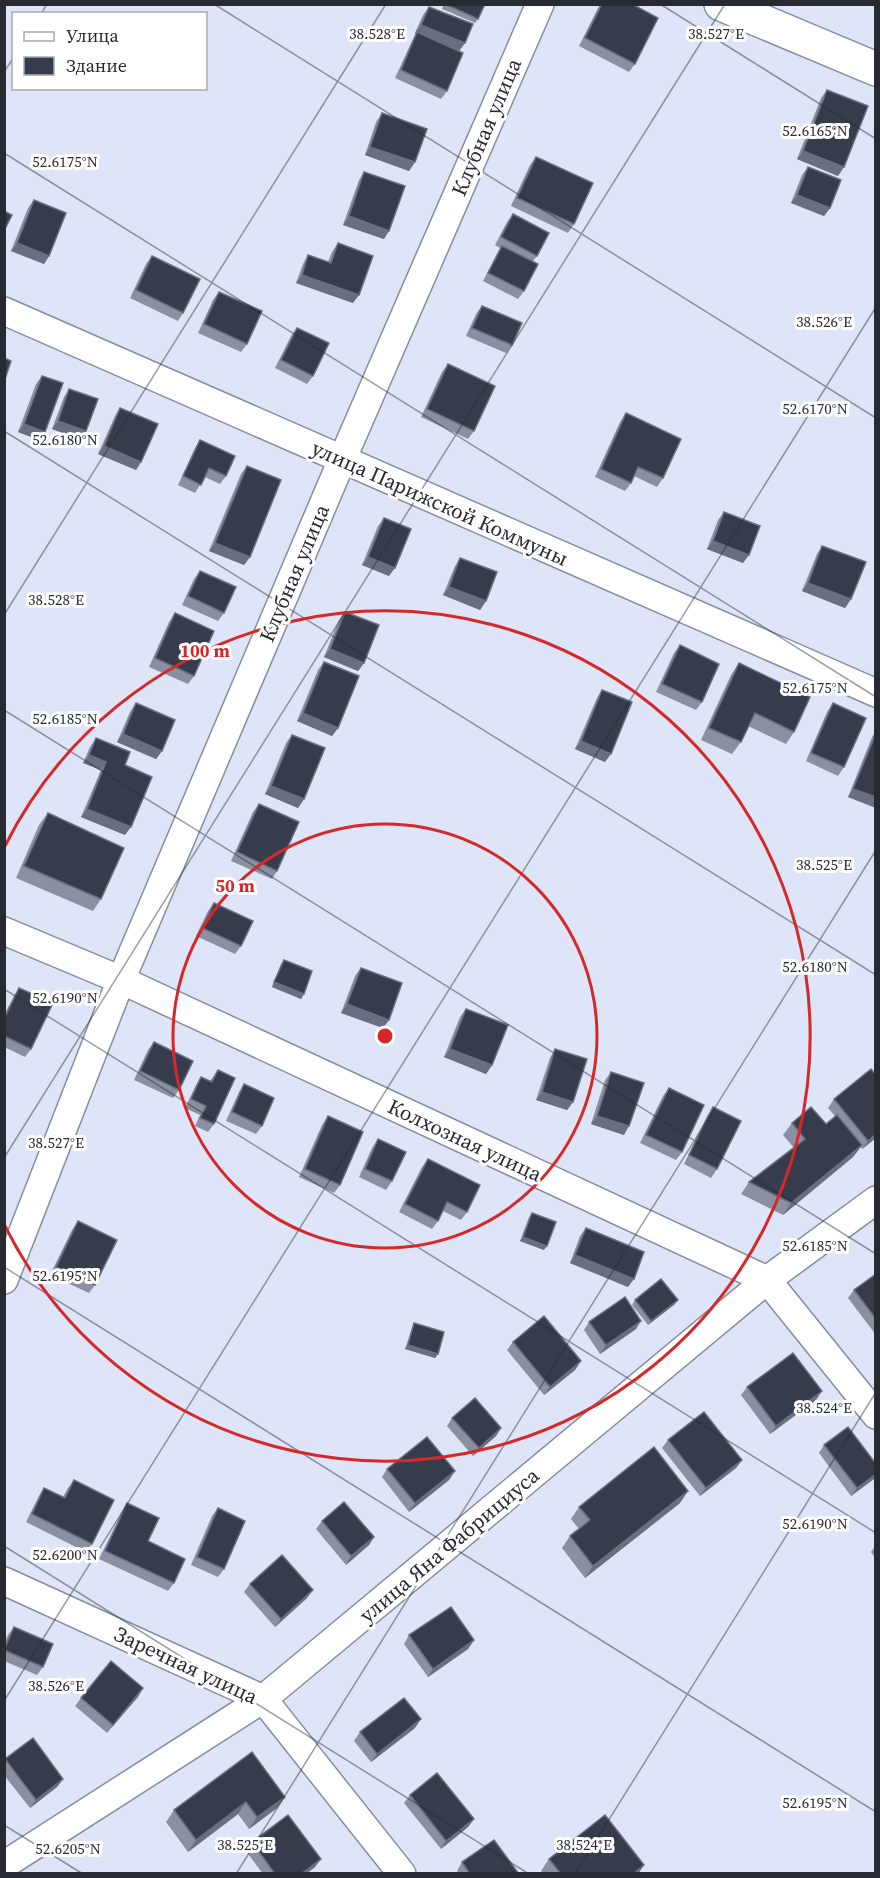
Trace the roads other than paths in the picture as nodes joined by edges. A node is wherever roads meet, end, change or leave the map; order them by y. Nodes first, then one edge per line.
1 (540, 4) edge
2 (721, 4) edge
3 (876, 69) edge
4 (4, 311) edge
5 (342, 460) junction
6 (876, 693) edge
7 (4, 931) edge
8 (121, 980) junction
9 (876, 1200) edge
10 (4, 1280) edge
11 (768, 1280) junction
12 (876, 1415) edge
13 (4, 1581) edge
14 (263, 1699) junction
15 (4, 1865) edge
16 (402, 1874) edge

1 - 5 street, Клубная улица
2 - 3 street
4 - 5 street, улица Парижской Коммуны
5 - 6 street, улица Парижской Коммуны
5 - 8 street, Клубная улица
7 - 8 street, Колхозная улица
8 - 10 street, Клубная улица
8 - 11 street, Колхозная улица
9 - 11 street, улица Яна Фабрициуса
11 - 12 street, Колхозная улица
11 - 14 street, улица Яна Фабрициуса
13 - 14 street, Заречная улица
14 - 15 street, улица Яна Фабрициуса
14 - 16 street, Заречная улица

